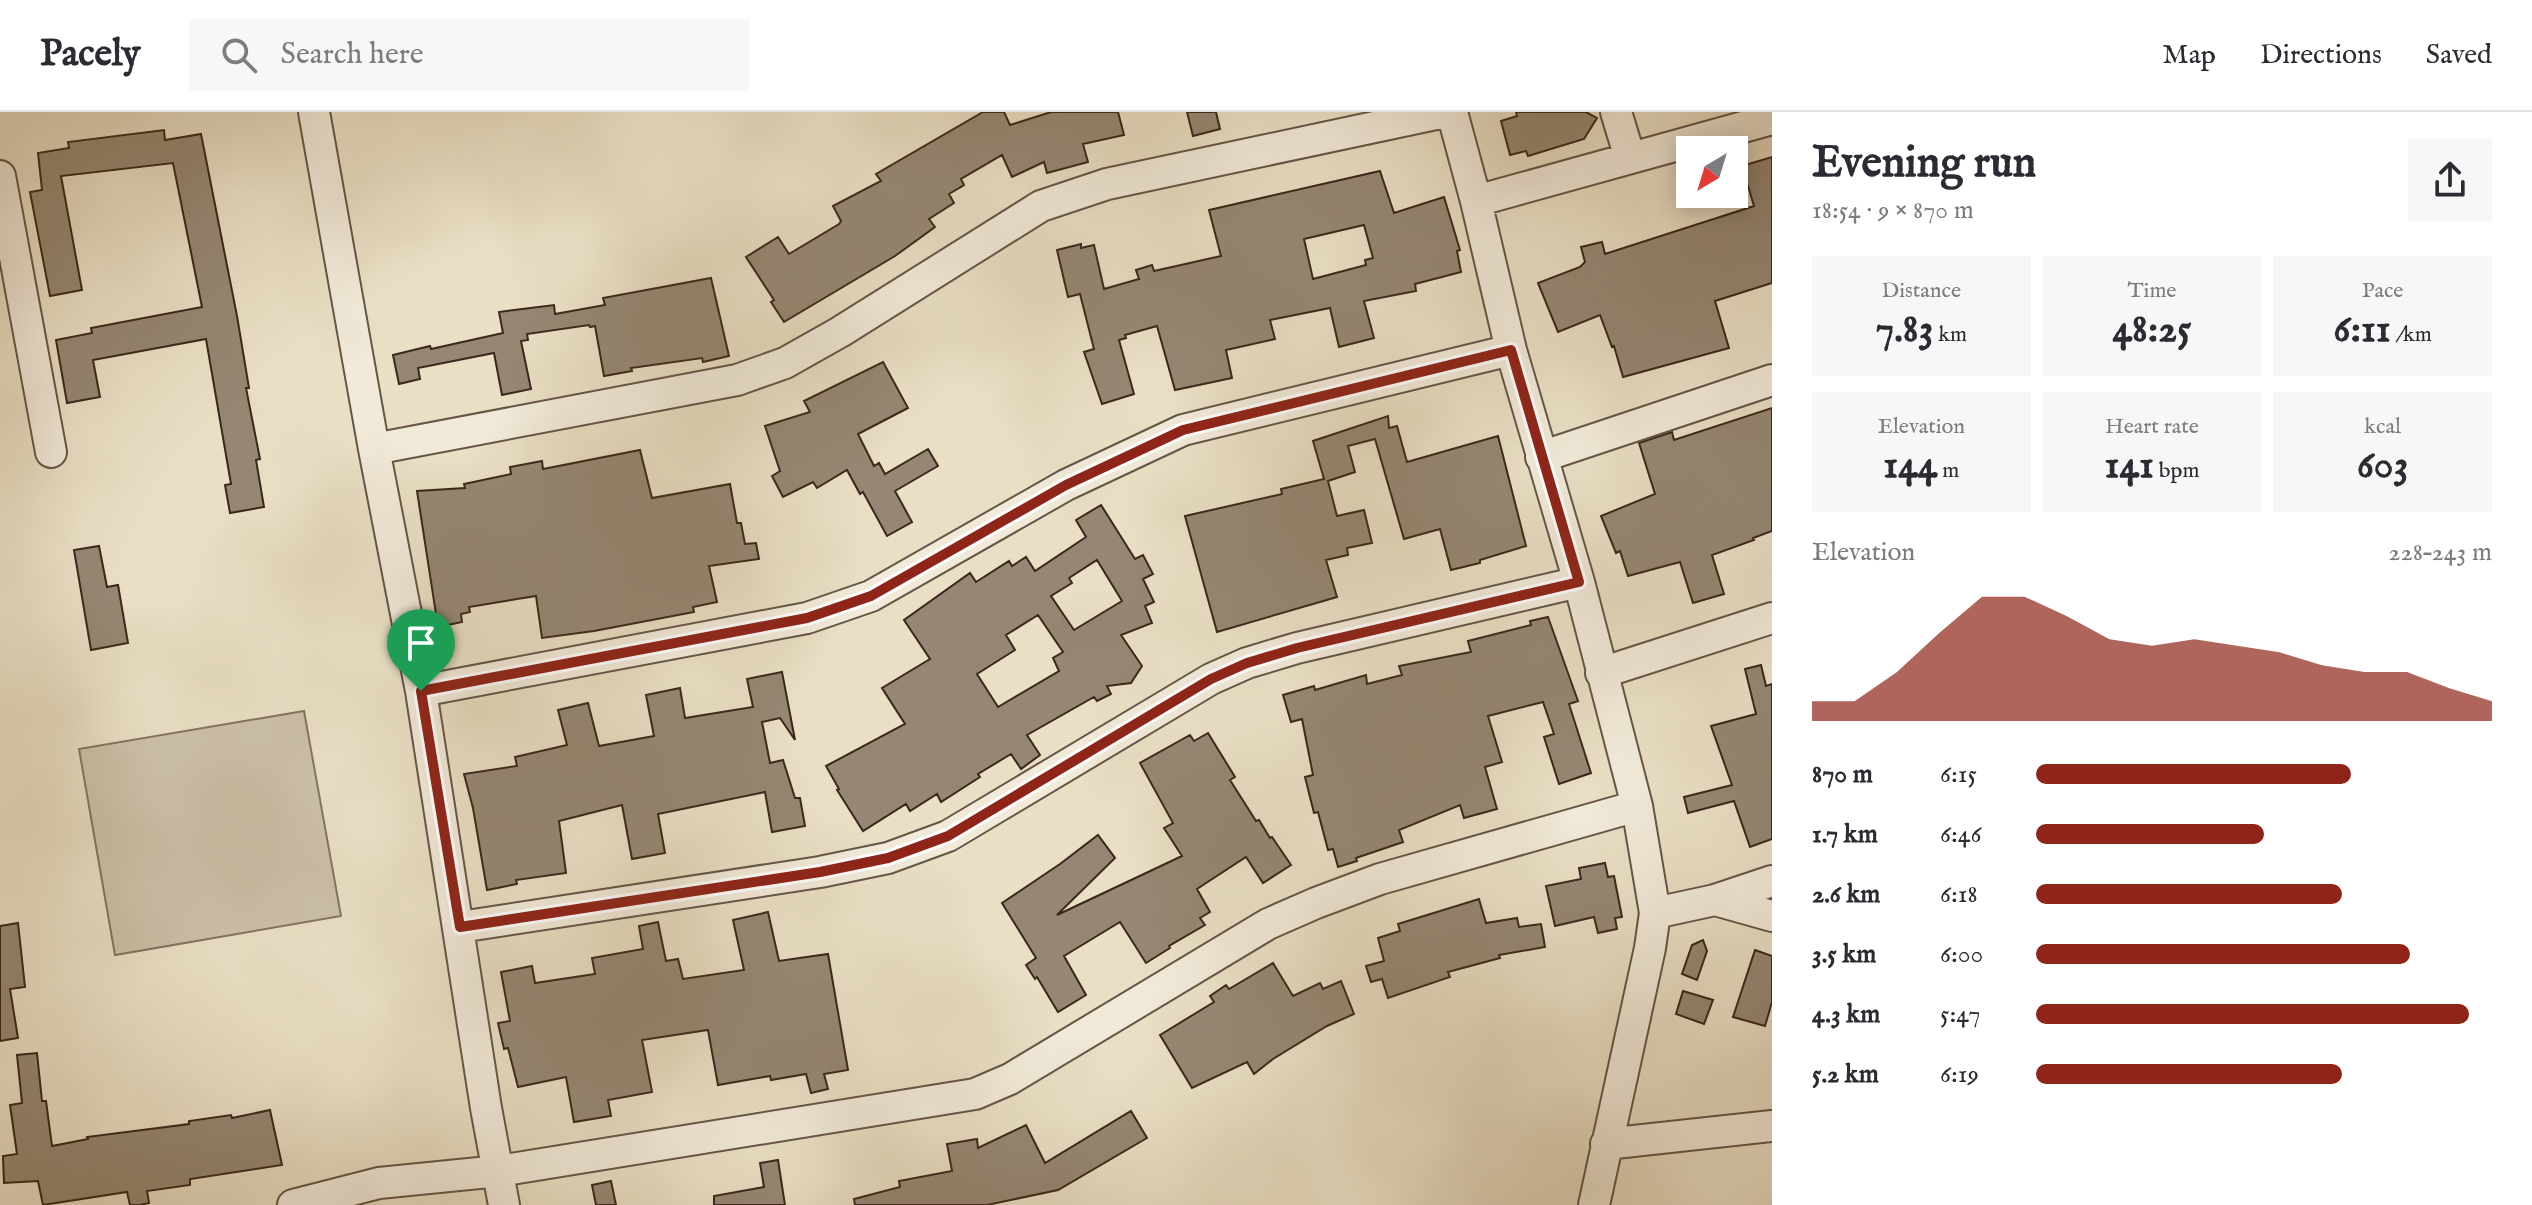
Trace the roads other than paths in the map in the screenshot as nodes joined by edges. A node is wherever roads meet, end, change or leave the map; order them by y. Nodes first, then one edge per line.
1 (314, 112) edge
2 (1445, 112) edge
3 (1452, 112) edge
4 (1616, 112) edge
5 (1772, 119) edge
6 (1630, 158) junction
7 (0, 176) edge
8 (1476, 201) junction
9 (1511, 350) junction
10 (1772, 380) edge
11 (374, 449) junction
12 (51, 452) dead end
13 (1541, 457) junction
14 (1579, 582) junction
15 (1772, 618) edge
16 (1601, 673) junction
17 (421, 691) junction
18 (1637, 806) junction
19 (1772, 881) edge
20 (1715, 900) junction
21 (1655, 913) junction
22 (1772, 916) edge
23 (460, 927) junction
24 (1772, 1126) edge
25 (1606, 1144) junction
26 (499, 1171) junction
27 (293, 1205) edge
28 (504, 1205) edge
29 (1594, 1205) edge

1 - 11 street
2 - 11 street
3 - 8 street
4 - 6 street
5 - 6 street
6 - 8 street
7 - 12 street
8 - 9 street
9 - 13 street
9 - 17 street
10 - 13 street
11 - 17 street
13 - 14 street
14 - 16 street
14 - 23 street
15 - 16 street
16 - 18 street
17 - 23 street
18 - 21 street
18 - 26 street
19 - 20 street
20 - 21 street
20 - 22 street
21 - 25 street
23 - 26 street
24 - 25 street
25 - 29 street
26 - 27 street
26 - 28 street

